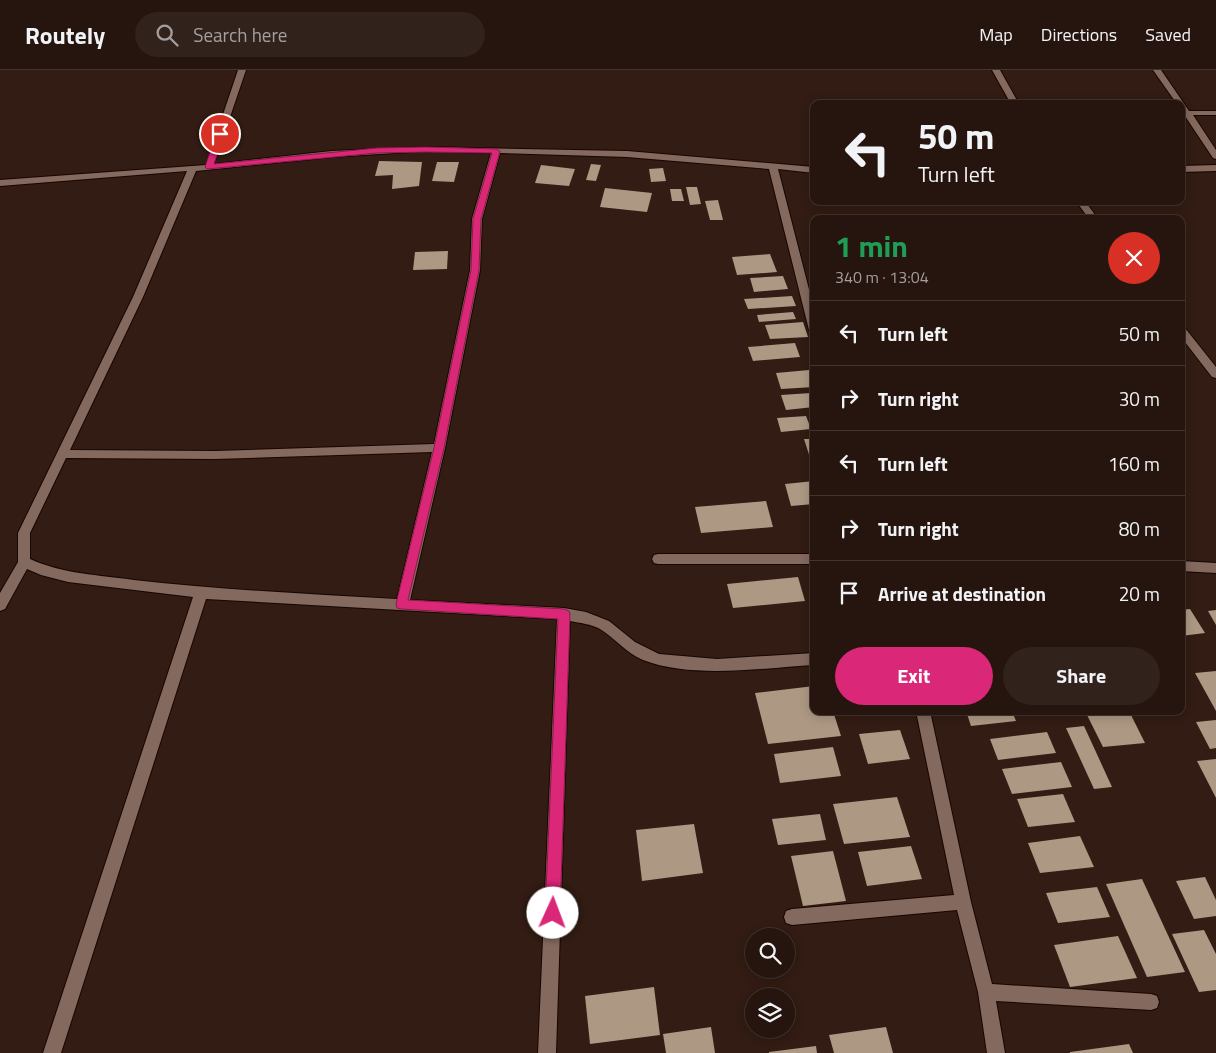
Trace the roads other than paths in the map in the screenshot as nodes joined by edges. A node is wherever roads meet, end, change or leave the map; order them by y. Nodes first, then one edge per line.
1 (242, 70) edge
2 (996, 70) edge
3 (1158, 70) edge
4 (1013, 100) edge
5 (1178, 100) edge
6 (1185, 110) edge
7 (1187, 113) junction
8 (1216, 113) edge
9 (496, 151) junction
10 (1216, 156) edge
11 (773, 166) junction
12 (209, 167) junction
13 (193, 168) junction
14 (1216, 168) edge
15 (1185, 169) edge
16 (810, 170) edge
17 (1, 185) edge
18 (1083, 205) edge
19 (1091, 215) edge
20 (810, 314) edge
21 (1185, 335) edge
22 (1216, 374) edge
23 (439, 448) junction
24 (63, 454) junction
25 (658, 559) dead end
26 (810, 559) edge
27 (24, 562) junction
28 (1185, 566) edge
29 (1216, 568) edge
30 (201, 593) junction
31 (402, 604) junction
32 (0, 605) edge
33 (564, 614) junction
34 (810, 659) edge
35 (924, 715) edge
36 (963, 902) junction
37 (792, 917) dead end
38 (986, 992) junction
39 (1151, 1002) dead end
40 (52, 1053) edge
41 (547, 1053) edge
42 (996, 1053) edge

1 - 12 street
2 - 4 street
3 - 5 street
6 - 7 street
7 - 8 street
7 - 10 street
9 - 11 street
9 - 12 street
9 - 23 street
11 - 16 street
11 - 20 street
12 - 13 street
13 - 17 street
13 - 24 street
14 - 15 street
18 - 19 street
21 - 22 street
23 - 24 street
23 - 31 street
24 - 27 street
25 - 26 street
27 - 30 street
27 - 32 street
28 - 29 street
30 - 31 street
30 - 40 street
31 - 33 street
33 - 34 street
33 - 41 street
35 - 36 street
36 - 37 street
36 - 38 street
38 - 39 street
38 - 42 street

